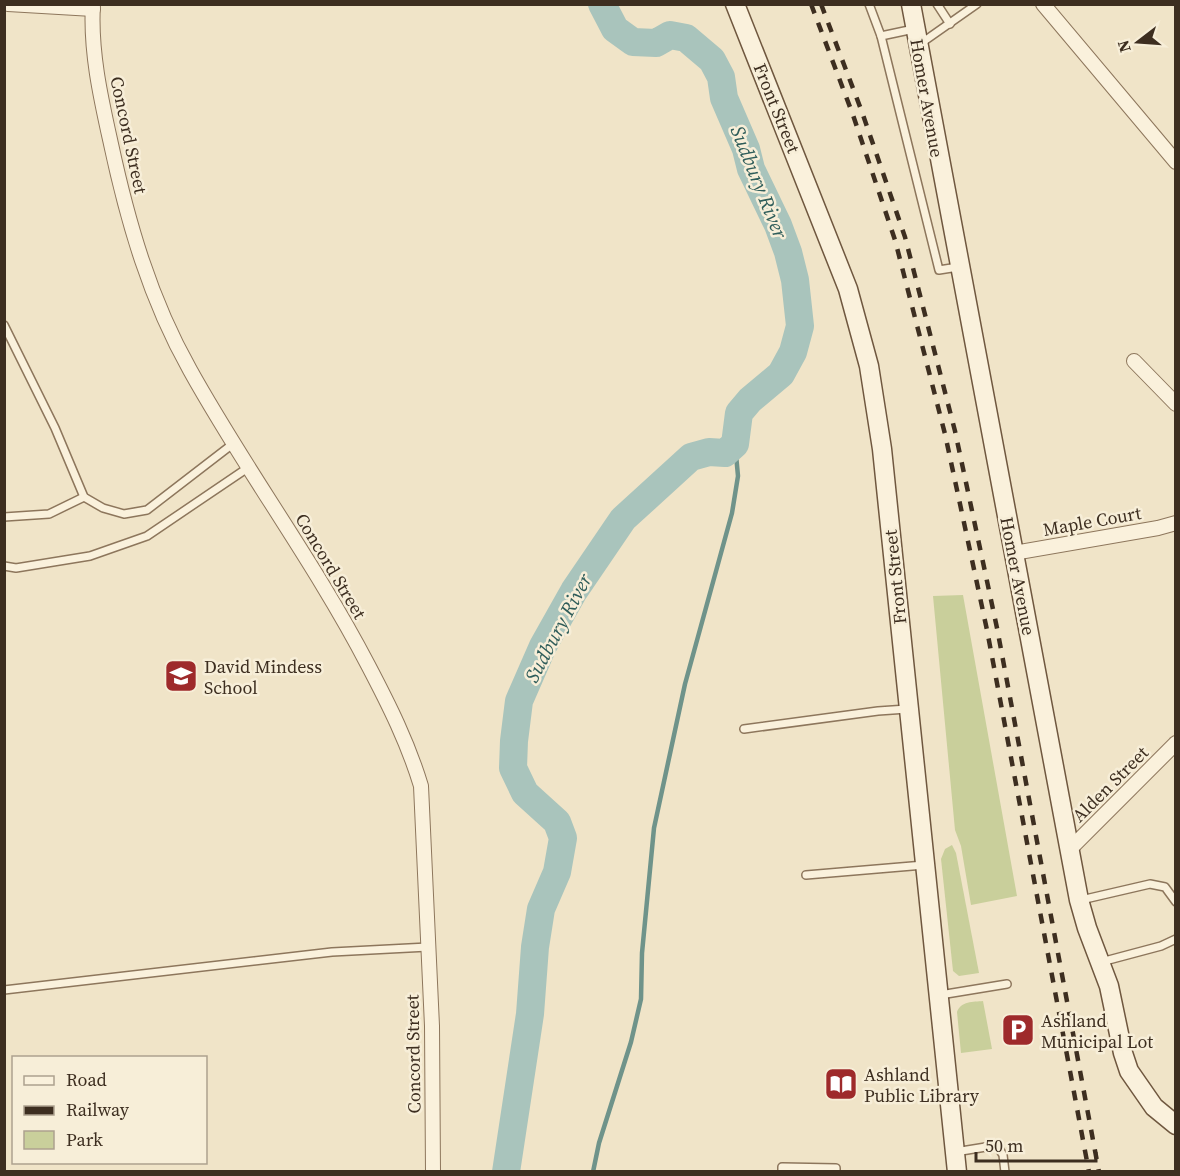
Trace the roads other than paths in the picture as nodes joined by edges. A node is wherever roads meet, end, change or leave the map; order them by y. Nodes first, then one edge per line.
1 (8, 4) edge
2 (735, 4) edge
3 (869, 4) edge
4 (911, 4) edge
5 (937, 4) edge
6 (977, 4) edge
7 (1043, 4) edge
8 (93, 7) edge
9 (950, 24) junction
10 (882, 36) junction
11 (916, 37) junction
12 (1176, 162) edge
13 (959, 267) junction
14 (4, 326) edge
15 (1134, 361) dead end
16 (1176, 404) edge
17 (234, 443) junction
18 (249, 466) junction
19 (84, 497) junction
20 (4, 517) edge
21 (1176, 523) edge
22 (1014, 553) junction
23 (4, 566) edge
24 (910, 709) junction
25 (744, 729) dead end
26 (1176, 743) edge
27 (1069, 850) junction
28 (926, 865) junction
29 (806, 875) dead end
30 (1079, 900) junction
31 (1176, 902) edge
32 (1176, 939) edge
33 (428, 946) junction
34 (1101, 962) junction
35 (1007, 984) dead end
36 (4, 990) edge
37 (940, 994) junction
38 (1176, 1125) edge
39 (955, 1152) junction
40 (433, 1172) edge
41 (782, 1172) edge
42 (836, 1172) edge
43 (957, 1172) edge
44 (1005, 1172) edge

1 - 8 street
2 - 24 street, Front Street
3 - 10 lane
4 - 11 street, Homer Avenue
5 - 9 lane
6 - 9 lane
7 - 12 street
8 - 17 street, Concord Street
9 - 11 lane
10 - 11 lane
10 - 13 lane
11 - 13 street, Homer Avenue
13 - 22 street, Homer Avenue
14 - 19 lane
15 - 16 street
17 - 18 street, Concord Street
17 - 19 lane
18 - 23 lane
18 - 33 street, Concord Street
19 - 20 lane
21 - 22 street, Maple Court
22 - 27 street, Homer Avenue
24 - 25 lane
24 - 28 street, Front Street
26 - 27 street, Alden Street
27 - 30 street, Homer Avenue
28 - 29 lane
28 - 37 street, Front Street
30 - 31 lane
30 - 34 street, Homer Avenue
32 - 34 lane
33 - 36 lane
33 - 40 street, Concord Street
34 - 38 street, Homer Avenue
35 - 37 lane
37 - 39 street, Front Street
39 - 43 street, Front Street
39 - 44 lane
41 - 42 lane

